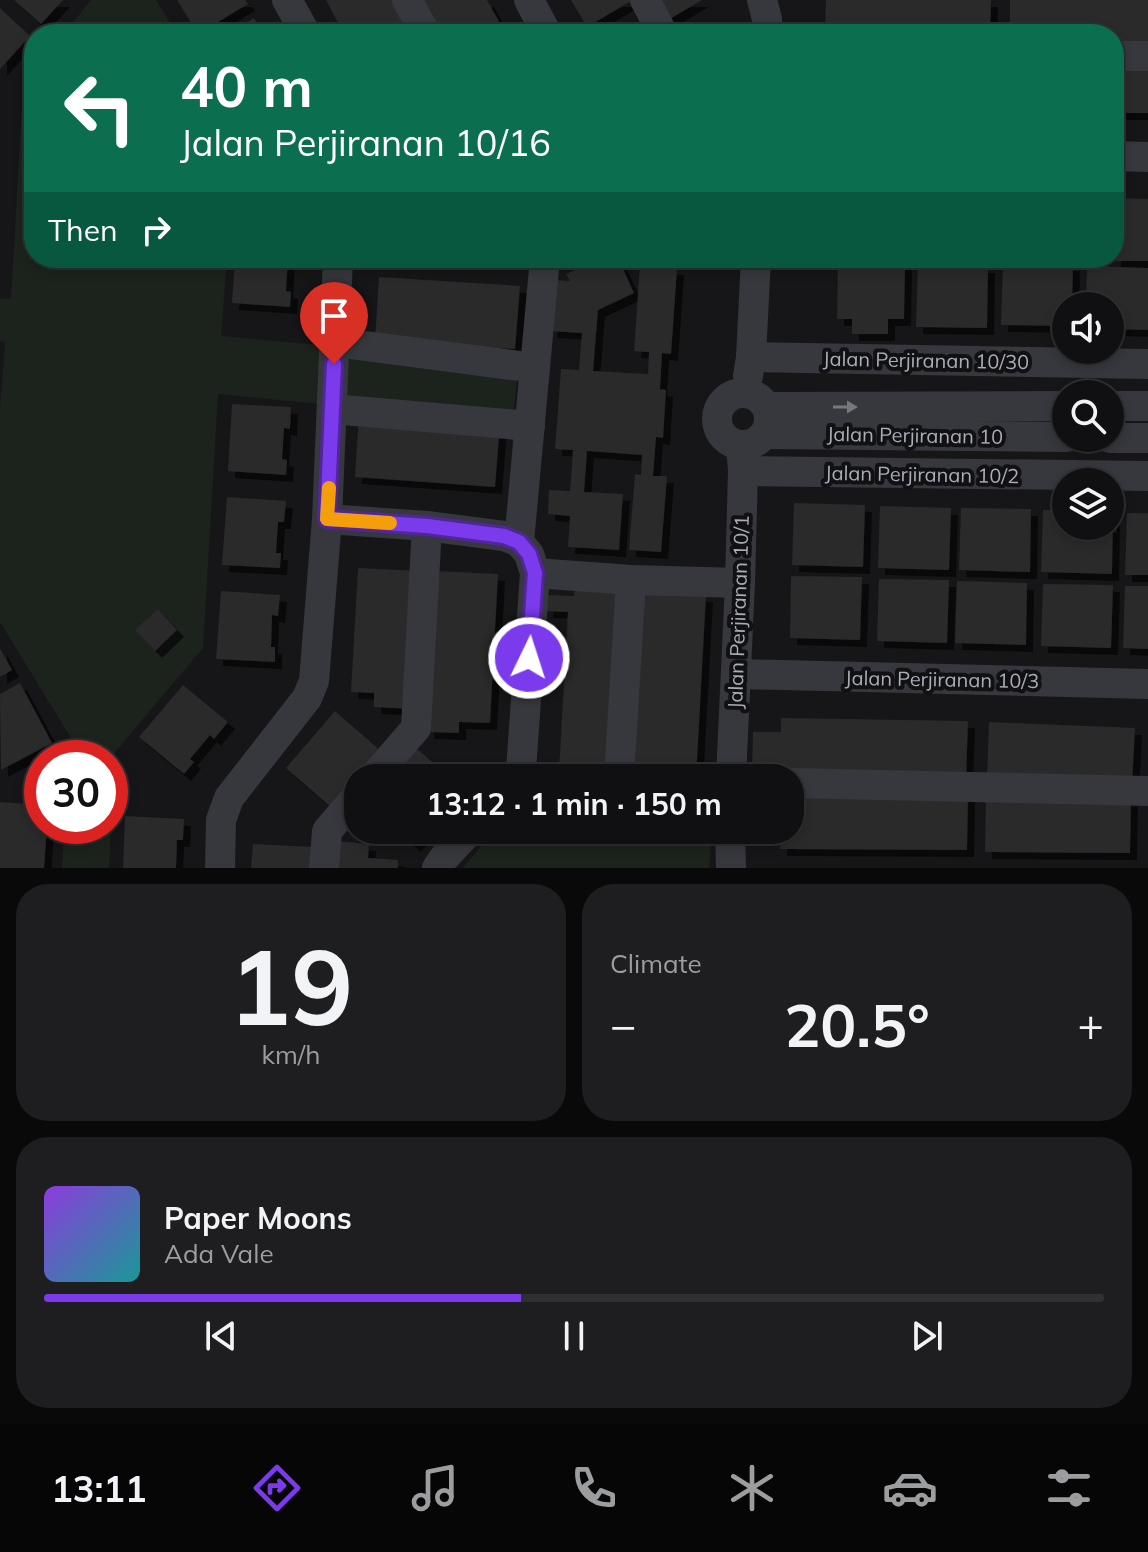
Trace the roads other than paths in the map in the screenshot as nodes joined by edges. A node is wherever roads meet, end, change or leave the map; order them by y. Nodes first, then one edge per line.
1 (287, 0) edge
2 (407, 0) edge
3 (529, 0) edge
4 (645, 0) edge
5 (762, 0) edge
6 (300, 24) edge
7 (420, 24) edge
8 (542, 24) edge
9 (658, 24) edge
10 (767, 24) edge
11 (1124, 56) edge
12 (1148, 56) edge
13 (1124, 156) edge
14 (1148, 157) edge
15 (338, 268) edge
16 (544, 268) edge
17 (755, 268) edge
18 (335, 342) junction
19 (751, 357) junction
20 (1148, 364) edge
21 (535, 368) junction
22 (1124, 406) edge
23 (1148, 406) edge
24 (1052, 407) edge
25 (332, 409) junction
26 (530, 426) junction
27 (752, 430) junction
28 (1052, 437) edge
29 (1124, 438) edge
30 (1148, 438) edge
31 (1148, 476) edge
32 (327, 519) junction
33 (427, 526) junction
34 (519, 542) junction
35 (535, 573) junction
36 (631, 580) junction
37 (740, 583) junction
38 (737, 674) junction
39 (1148, 684) edge
40 (385, 764) edge
41 (521, 764) edge
42 (620, 764) edge
43 (732, 764) edge
44 (804, 783) edge
45 (1148, 791) edge
46 (344, 811) edge
47 (457, 844) edge
48 (730, 844) edge
49 (220, 868) edge
50 (324, 868) edge
51 (437, 868) edge
52 (731, 868) edge

1 - 6 street
2 - 7 street
3 - 8 street
4 - 9 street
5 - 10 street
11 - 12 street
13 - 14 street
15 - 18 street
16 - 21 street
17 - 19 street, Jalan Perjiranan 10/1
18 - 21 street
18 - 25 street
19 - 20 street, Jalan Perjiranan 10/30
19 - 27 street, Jalan Perjiranan 10/1
21 - 26 street
22 - 23 street
27 -> 24 street, Jalan Perjiranan 10
25 - 26 street
25 - 32 street
26 - 34 street
27 - 28 street, Jalan Perjiranan 10
27 - 31 street, Jalan Perjiranan 10/2
27 - 37 street, Jalan Perjiranan 10/1
29 - 30 street
32 - 33 street
32 - 49 street
33 - 34 street
33 - 40 street
34 - 35 street
35 - 36 street
35 - 41 street
36 - 37 street
36 - 42 street
37 - 38 street, Jalan Perjiranan 10/1
38 - 39 street, Jalan Perjiranan 10/3
38 - 43 street, Jalan Perjiranan 10/1
44 - 45 street
46 - 50 street
47 - 51 street
48 - 52 street

